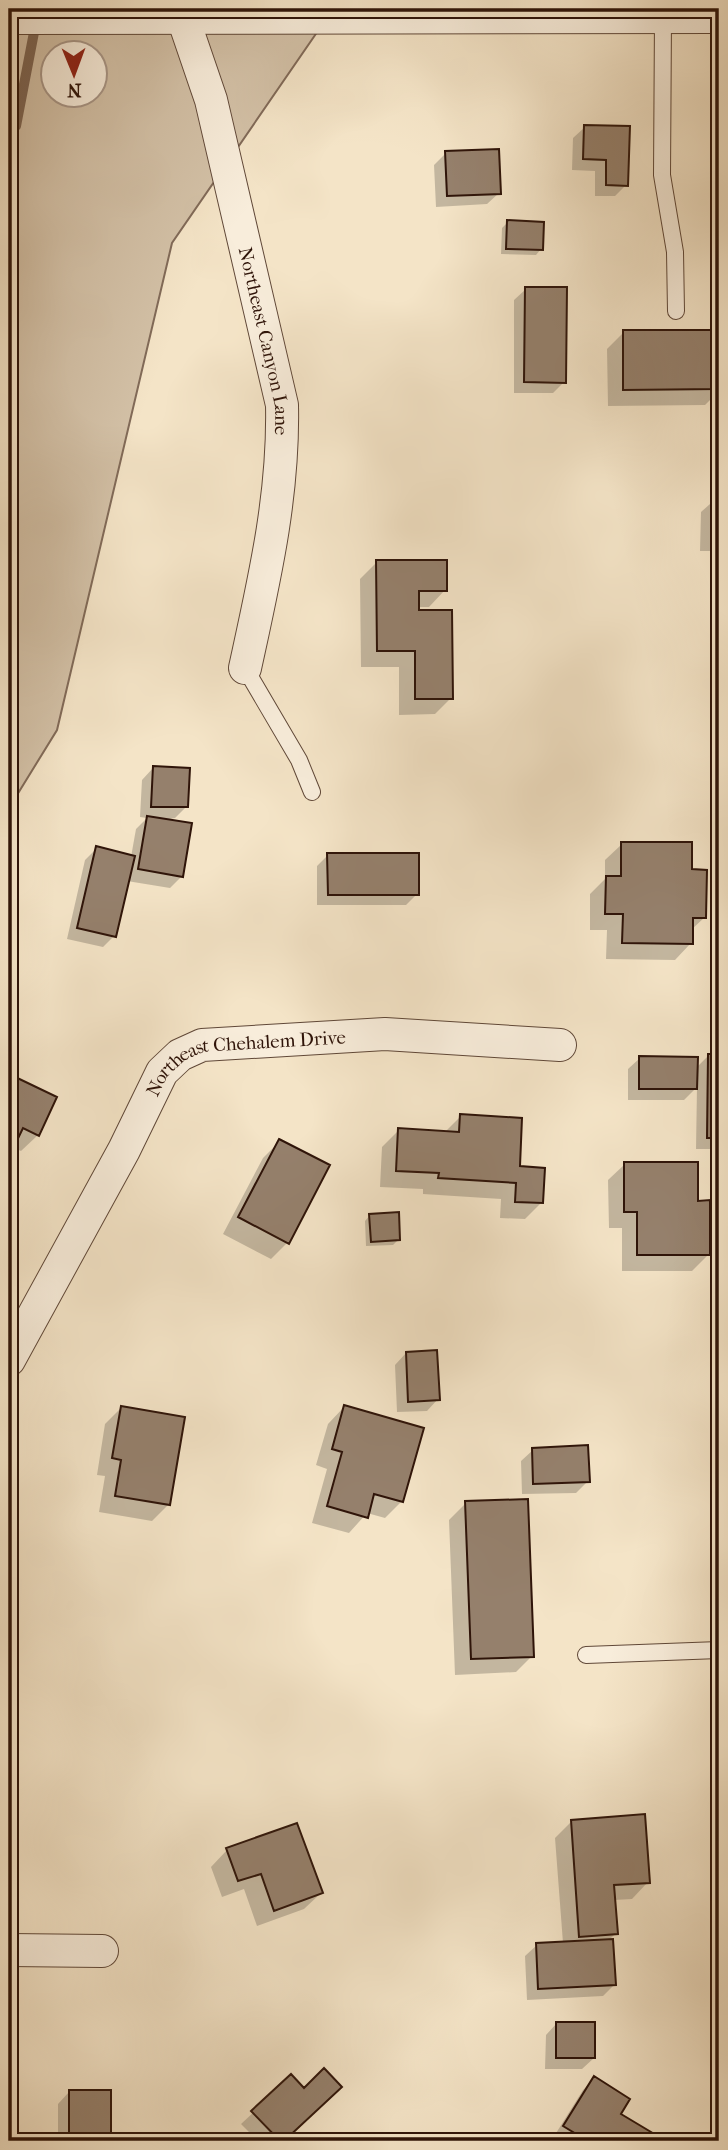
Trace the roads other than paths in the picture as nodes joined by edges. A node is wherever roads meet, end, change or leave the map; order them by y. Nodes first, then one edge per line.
1 (670, 14) edge
2 (719, 17) edge
3 (9, 18) edge
4 (184, 18) junction
5 (676, 311) dead end
6 (245, 668) joint
7 (312, 792) dead end
8 (560, 1045) dead end
9 (9, 1360) edge
10 (719, 1650) edge
11 (586, 1655) dead end
12 (9, 1950) edge
13 (102, 1951) dead end

1 - 2 street
1 - 4 street
1 - 5 lane
3 - 4 street
4 - 6 street, Northeast Canyon Lane
6 - 7 lane
8 - 9 street, Northeast Chehalem Drive
10 - 11 lane
12 - 13 street

